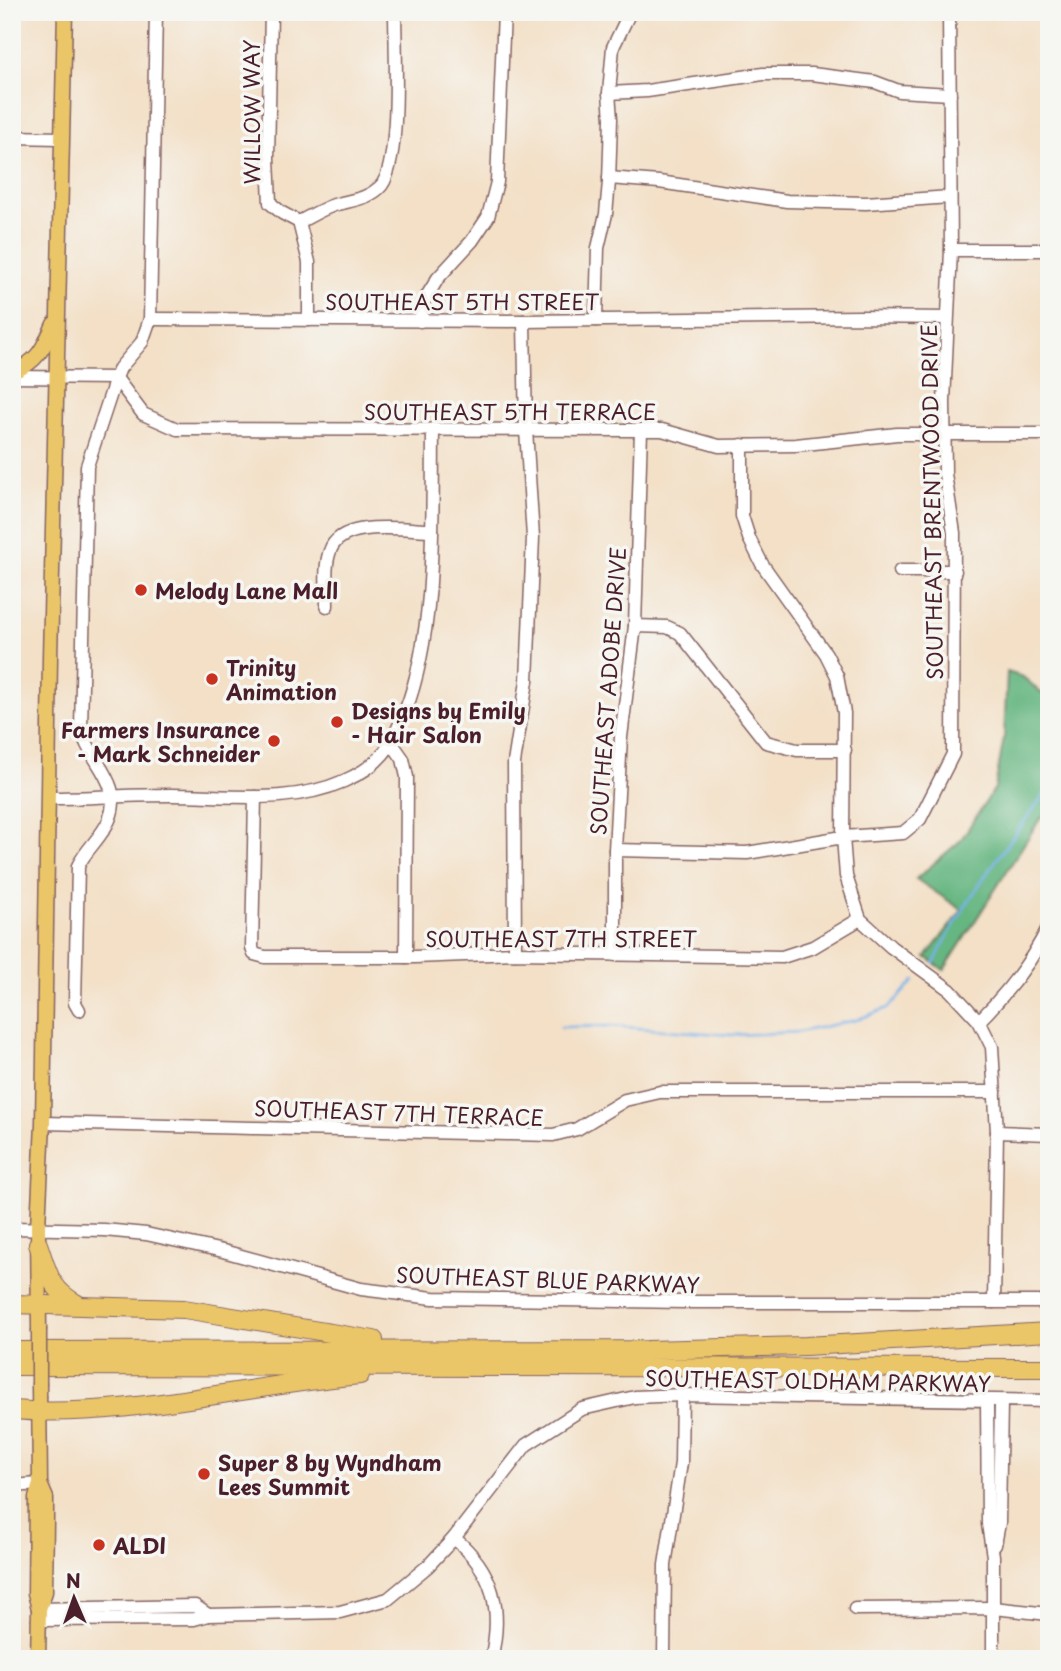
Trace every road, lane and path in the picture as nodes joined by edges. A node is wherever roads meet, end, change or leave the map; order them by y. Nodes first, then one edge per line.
1 (65, 12) edge
2 (156, 12) edge
3 (271, 12) edge
4 (395, 12) edge
5 (504, 12) edge
6 (630, 12) edge
7 (949, 12) edge
8 (609, 93) junction
9 (950, 94) junction
10 (12, 137) edge
11 (60, 138) junction
12 (609, 178) junction
13 (950, 197) junction
14 (299, 222) junction
15 (951, 250) junction
16 (1049, 250) edge
17 (57, 317) junction
18 (946, 318) junction
19 (150, 319) junction
20 (309, 320) junction
21 (596, 320) junction
22 (419, 321) junction
23 (524, 321) junction
24 (12, 374) edge
25 (56, 377) junction
26 (116, 378) junction
27 (433, 429) junction
28 (526, 430) junction
29 (641, 430) junction
30 (945, 432) junction
31 (1049, 434) edge
32 (742, 444) junction
33 (432, 530) junction
34 (900, 571) dead end
35 (955, 571) junction
36 (327, 606) dead end
37 (635, 626) junction
38 (391, 742) junction
39 (845, 750) junction
40 (112, 797) junction
41 (255, 797) junction
42 (49, 798) junction
43 (844, 836) junction
44 (615, 850) junction
45 (860, 919) junction
46 (1049, 926) edge
47 (515, 953) junction
48 (615, 955) junction
49 (406, 957) junction
50 (79, 1010) dead end
51 (979, 1021) junction
52 (995, 1092) junction
53 (43, 1123) junction
54 (997, 1132) junction
55 (1049, 1134) edge
56 (12, 1228) edge
57 (38, 1236) junction
58 (994, 1302) junction
59 (1049, 1303) edge
60 (12, 1304) edge
61 (39, 1304) junction
62 (79, 1305) junction
63 (1049, 1332) edge
64 (464, 1350) junction
65 (12, 1351) edge
66 (495, 1365) junction
67 (12, 1366) edge
68 (1049, 1368) edge
69 (682, 1395) junction
70 (1049, 1401) edge
71 (994, 1402) junction
72 (12, 1410) edge
73 (40, 1412) junction
74 (40, 1484) junction
75 (12, 1486) edge
76 (454, 1538) junction
77 (993, 1608) junction
78 (855, 1609) dead end
79 (39, 1614) junction
80 (1049, 1614) edge
81 (38, 1659) edge
82 (491, 1659) edge
83 (664, 1659) edge
84 (993, 1659) edge

1 - 11 main road
2 - 19 street
3 - 14 street, WILLOW WAY
4 - 14 street
5 - 22 street
6 - 8 street
7 - 9 street, SOUTHEAST BRENTWOOD DRIVE
8 - 9 street
8 - 12 street
9 - 13 street, SOUTHEAST BRENTWOOD DRIVE
10 - 11 street
11 - 17 main road
12 - 13 street
12 - 21 street
13 - 15 street, SOUTHEAST BRENTWOOD DRIVE
14 - 20 street
15 - 16 street
15 - 18 street, SOUTHEAST BRENTWOOD DRIVE
17 - 24 main road
17 - 25 main road
18 - 21 street, SOUTHEAST 5TH STREET
18 - 30 street, SOUTHEAST BRENTWOOD DRIVE
19 - 20 street, SOUTHEAST 5TH STREET
19 - 26 street
20 - 22 street, SOUTHEAST 5TH STREET
21 - 23 street, SOUTHEAST 5TH STREET
22 - 23 street, SOUTHEAST 5TH STREET
23 - 28 street
24 - 25 street
25 - 26 street
25 - 42 main road
26 - 27 street, SOUTHEAST 5TH TERRACE
26 - 40 street
27 - 28 street, SOUTHEAST 5TH TERRACE
27 - 33 street
28 - 29 street, SOUTHEAST 5TH TERRACE
28 - 47 street
29 - 32 street, SOUTHEAST 5TH TERRACE
29 - 37 street, SOUTHEAST ADOBE DRIVE
30 - 31 street, SOUTHEAST 5TH TERRACE
30 - 32 street, SOUTHEAST 5TH TERRACE
30 - 35 street, SOUTHEAST BRENTWOOD DRIVE
32 - 39 street
33 - 36 street
33 - 38 street
34 - 35 street
35 - 43 street, SOUTHEAST BRENTWOOD DRIVE
37 - 39 street
37 - 44 street, SOUTHEAST ADOBE DRIVE
38 - 41 street
38 - 49 street
39 - 43 street
40 - 41 street
40 - 42 street
40 - 50 street
41 - 49 street, SOUTHEAST 7TH STREET
42 - 53 main road
43 - 44 street, SOUTHEAST BRENTWOOD DRIVE
43 - 45 street
44 - 48 street, SOUTHEAST ADOBE DRIVE
45 - 48 street, SOUTHEAST 7TH STREET
45 - 51 street
46 - 51 street
47 - 48 street, SOUTHEAST 7TH STREET
47 - 49 street, SOUTHEAST 7TH STREET
51 - 52 street
52 - 53 street, SOUTHEAST 7TH TERRACE
52 - 54 street
53 - 57 main road
54 - 55 street
54 - 58 street
56 - 57 street, SOUTHEAST BLUE PARKWAY
57 - 58 street, SOUTHEAST BLUE PARKWAY
57 - 61 main road
57 - 62 highway
58 - 59 street, SOUTHEAST BLUE PARKWAY
60 - 61 highway
61 - 62 highway
61 - 73 main road, bridge
62 - 64 highway
63 - 64 highway
64 - 65 highway
66 - 67 highway
66 - 68 highway
66 - 73 highway
69 - 71 street, SOUTHEAST OLDHAM PARKWAY
69 - 76 street, SOUTHEAST OLDHAM PARKWAY
69 - 83 street
70 - 71 street, SOUTHEAST OLDHAM PARKWAY
71 - 77 street
72 - 73 highway
73 - 74 main road
74 - 75 street
74 - 79 main road
76 - 79 street, SOUTHEAST OLDHAM PARKWAY
76 - 82 street
77 - 78 street
77 - 80 street
77 - 84 street
79 - 81 main road

